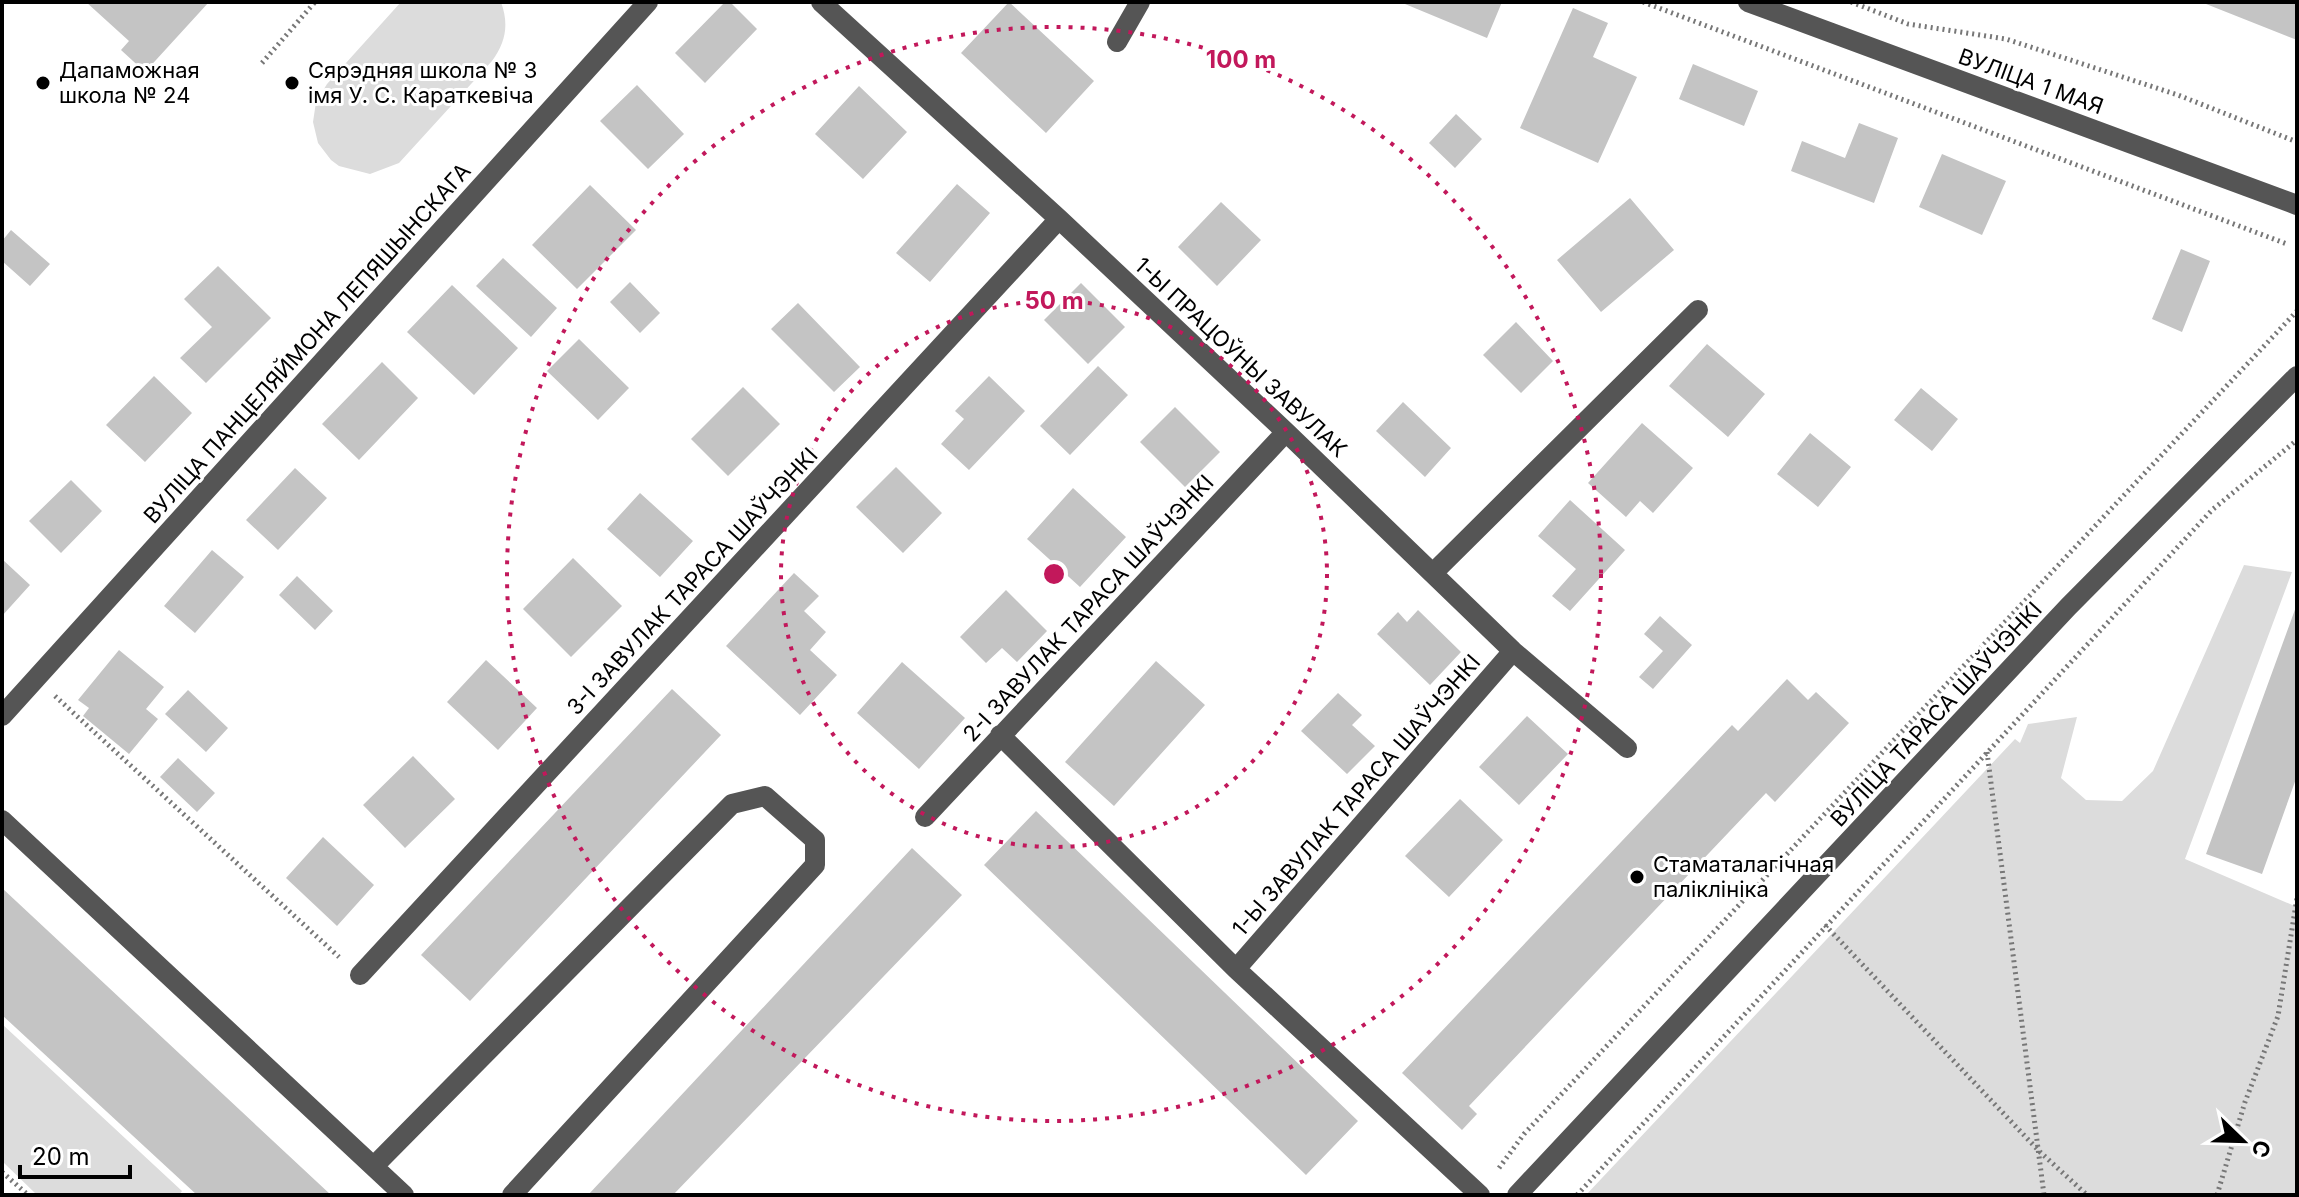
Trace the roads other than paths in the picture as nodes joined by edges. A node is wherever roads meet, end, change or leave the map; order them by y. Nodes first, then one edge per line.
1 (648, 2) edge
2 (821, 2) edge
3 (1140, 2) edge
4 (1748, 2) edge
5 (1117, 42) dead end
6 (2297, 205) edge
7 (1059, 219) junction
8 (1698, 310) dead end
9 (2297, 376) edge
10 (1286, 432) junction
11 (1434, 572) junction
12 (1513, 651) junction
13 (2, 716) edge
14 (1000, 735) junction
15 (1627, 748) dead end
16 (925, 817) dead end
17 (2, 820) edge
18 (1236, 969) junction
19 (360, 975) road end
20 (374, 1166) junction
21 (404, 1195) edge
22 (512, 1195) edge
23 (1480, 1195) edge
24 (1517, 1195) edge

1 - 13 street, ВУЛІЦА ПАНЦЕЛЯЙМОНА ЛЕПЯШЫНСКАГА
2 - 7 street, 1-Ы ПРАЦОЎНЫ ЗАВУЛАК
3 - 5 street
4 - 6 street, ВУЛІЦА 1 МАЯ
7 - 10 street, 1-Ы ПРАЦОЎНЫ ЗАВУЛАК
7 - 19 street, 3-І ЗАВУЛАК ТАРАСА ШАЎЧЭНКІ
8 - 11 street
9 - 24 street, ВУЛІЦА ТАРАСА ШАЎЧЭНКІ
10 - 11 street, 1-Ы ПРАЦОЎНЫ ЗАВУЛАК
10 - 14 street, 2-І ЗАВУЛАК ТАРАСА ШАЎЧЭНКІ
11 - 12 street, 1-Ы ПРАЦОЎНЫ ЗАВУЛАК
12 - 15 street, 1-Ы ПРАЦОЎНЫ ЗАВУЛАК
12 - 18 street, 1-Ы ЗАВУЛАК ТАРАСА ШАЎЧЭНКІ
14 - 16 street, 2-І ЗАВУЛАК ТАРАСА ШАЎЧЭНКІ
14 - 18 street
17 - 20 street
18 - 23 street
20 - 21 street
20 - 22 street

